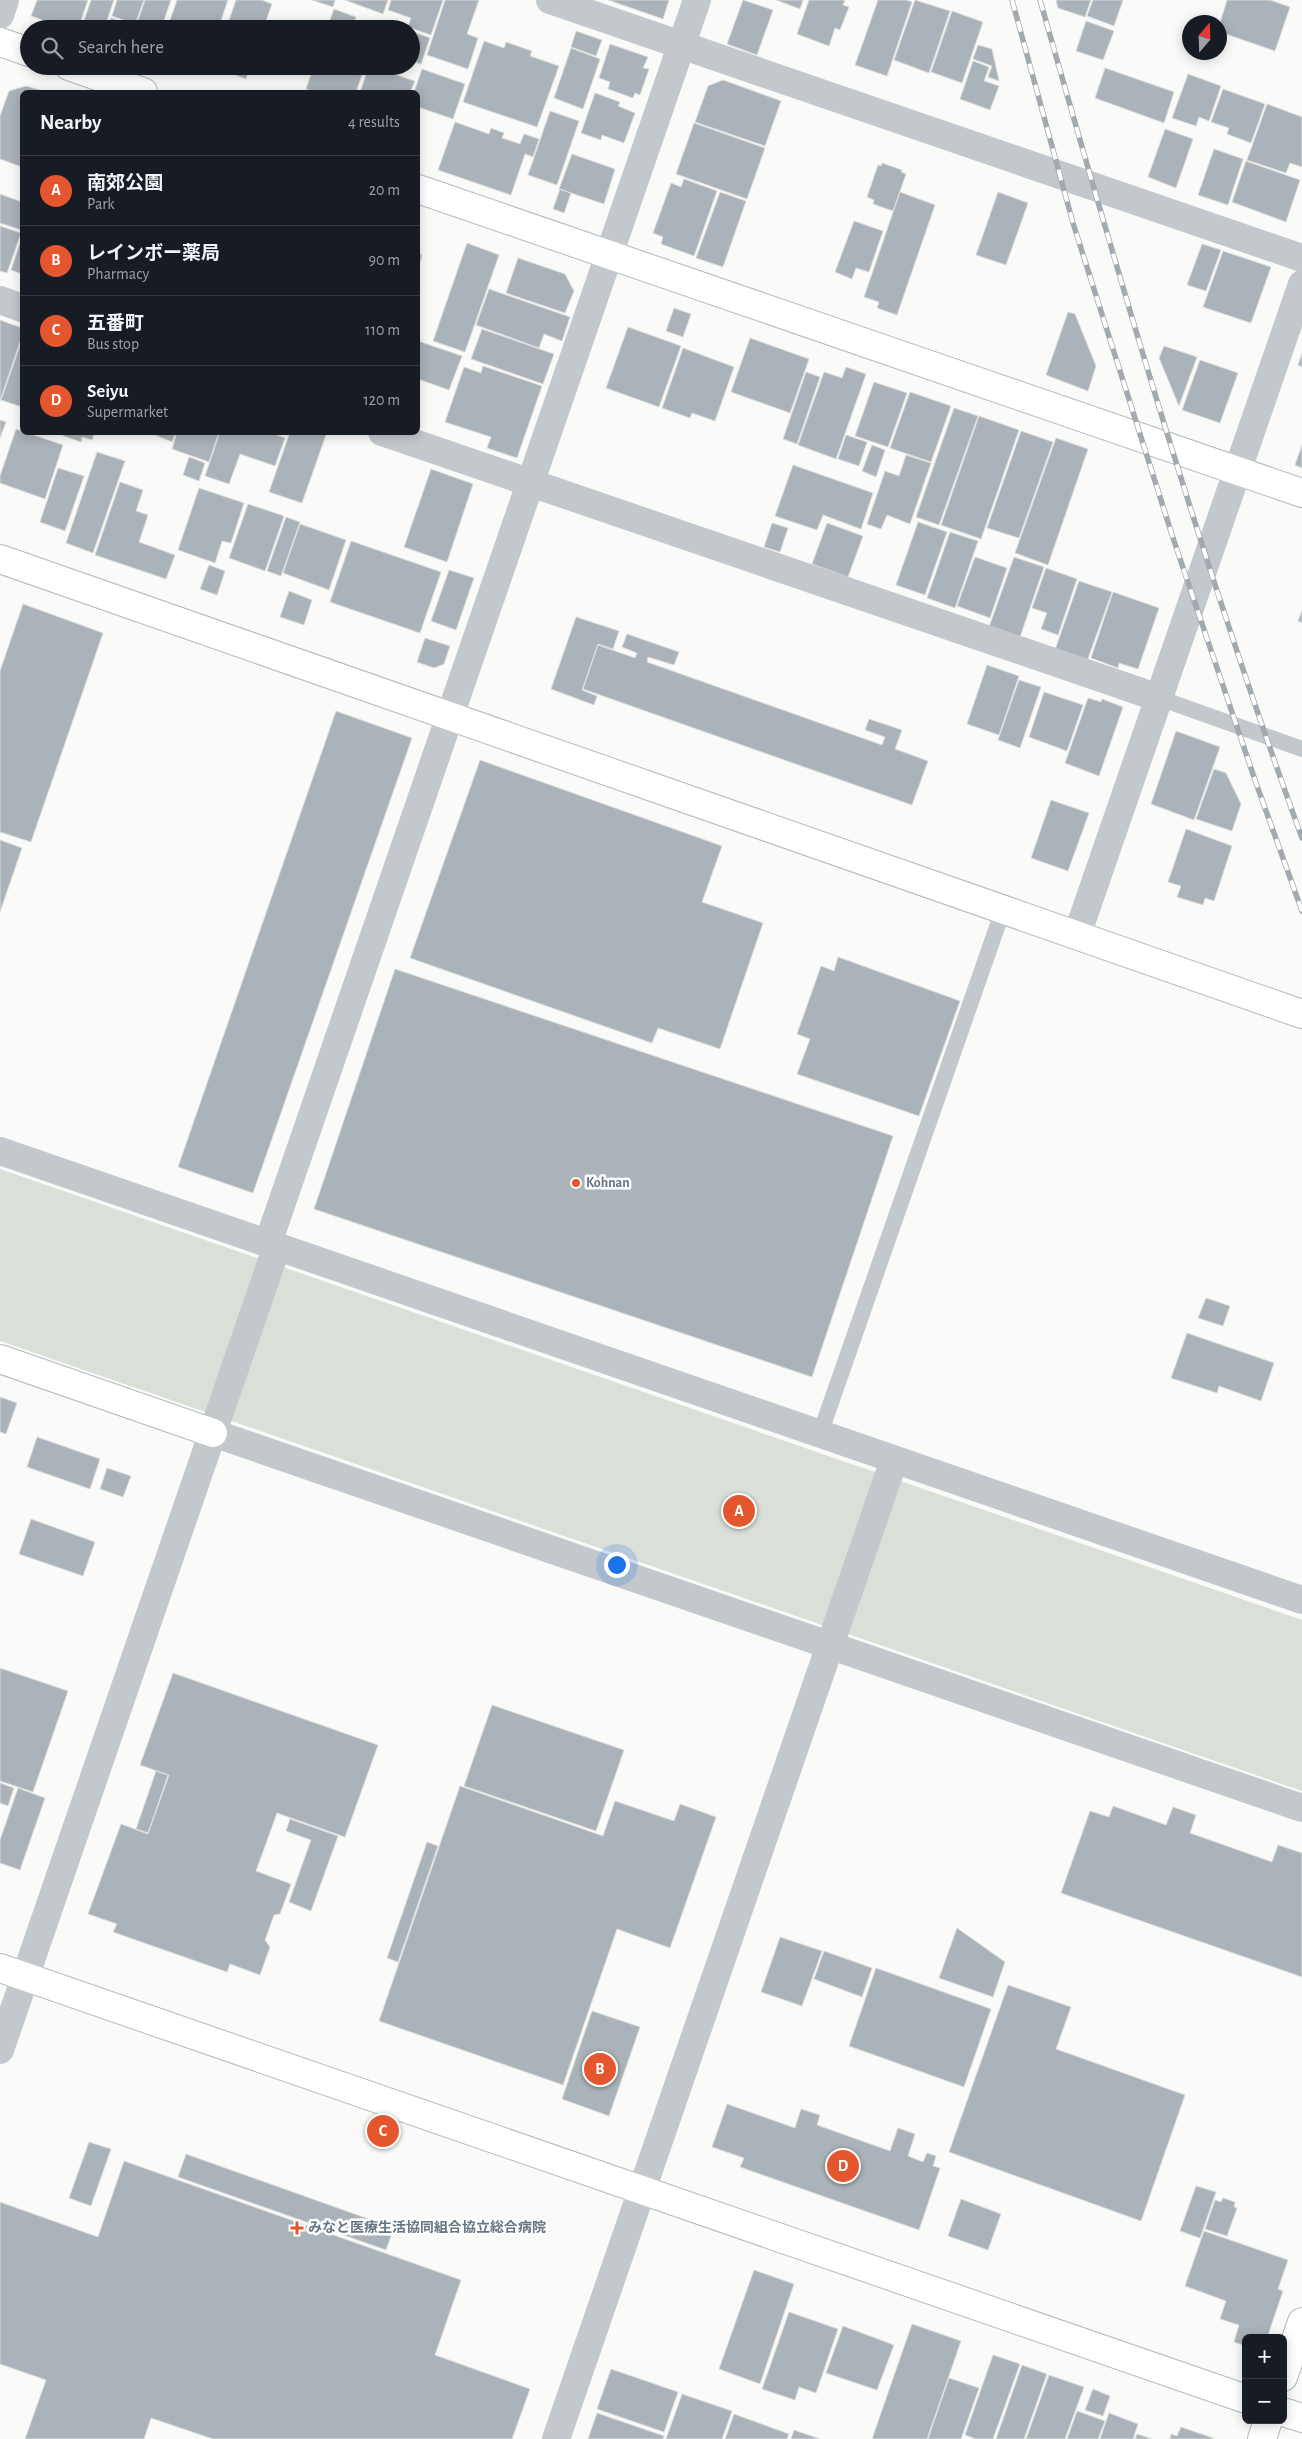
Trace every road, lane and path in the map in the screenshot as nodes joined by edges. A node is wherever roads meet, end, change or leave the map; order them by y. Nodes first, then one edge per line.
1 (5, 0) edge
2 (550, 0) edge
3 (697, 0) edge
4 (0, 15) edge
5 (0, 42) edge
6 (682, 45) junction
7 (20, 49) edge
8 (94, 75) edge
9 (137, 90) edge
10 (420, 190) edge
11 (609, 256) junction
12 (1302, 258) edge
13 (1302, 284) edge
14 (0, 300) edge
15 (20, 307) edge
16 (391, 435) edge
17 (1238, 471) junction
18 (530, 484) junction
19 (1302, 493) edge
20 (0, 559) edge
21 (1159, 698) junction
22 (450, 716) junction
23 (1302, 749) edge
24 (1003, 910) junction
25 (1077, 935) junction
26 (1302, 1014) edge
27 (0, 1150) edge
28 (272, 1245) junction
29 (0, 1359) edge
30 (213, 1433) junction
31 (820, 1434) junction
32 (894, 1460) junction
33 (1302, 1600) edge
34 (831, 1646) junction
35 (1302, 1808) edge
36 (0, 1968) edge
37 (25, 1976) junction
38 (0, 2050) edge
39 (643, 2190) junction
40 (1302, 2322) edge
41 (1287, 2365) edge
42 (1242, 2398) edge
43 (1287, 2413) edge
44 (1302, 2418) edge
45 (1267, 2424) edge
46 (556, 2439) edge
47 (1262, 2439) edge

1 - 4 street
2 - 6 street
3 - 6 street
5 - 7 street
6 - 11 street
6 - 12 street
8 - 9 street
10 - 11 street
11 - 17 street
11 - 18 street
13 - 17 street
14 - 15 street
16 - 18 street
17 - 19 street
17 - 21 street
18 - 21 street
18 - 22 street
20 - 22 street
21 - 23 lane
21 - 25 street
22 - 24 street
22 - 28 street
24 - 25 street
24 - 31 lane
25 - 26 street
27 - 28 street
28 - 30 street
28 - 31 street
29 - 30 street
30 - 34 street
30 - 37 street
31 - 32 street
32 - 33 street
32 - 34 street
34 - 35 street
34 - 39 street
36 - 37 street
37 - 38 street
37 - 39 street
39 - 42 street
39 - 46 street
40 - 41 street
43 - 44 street
45 - 47 street

